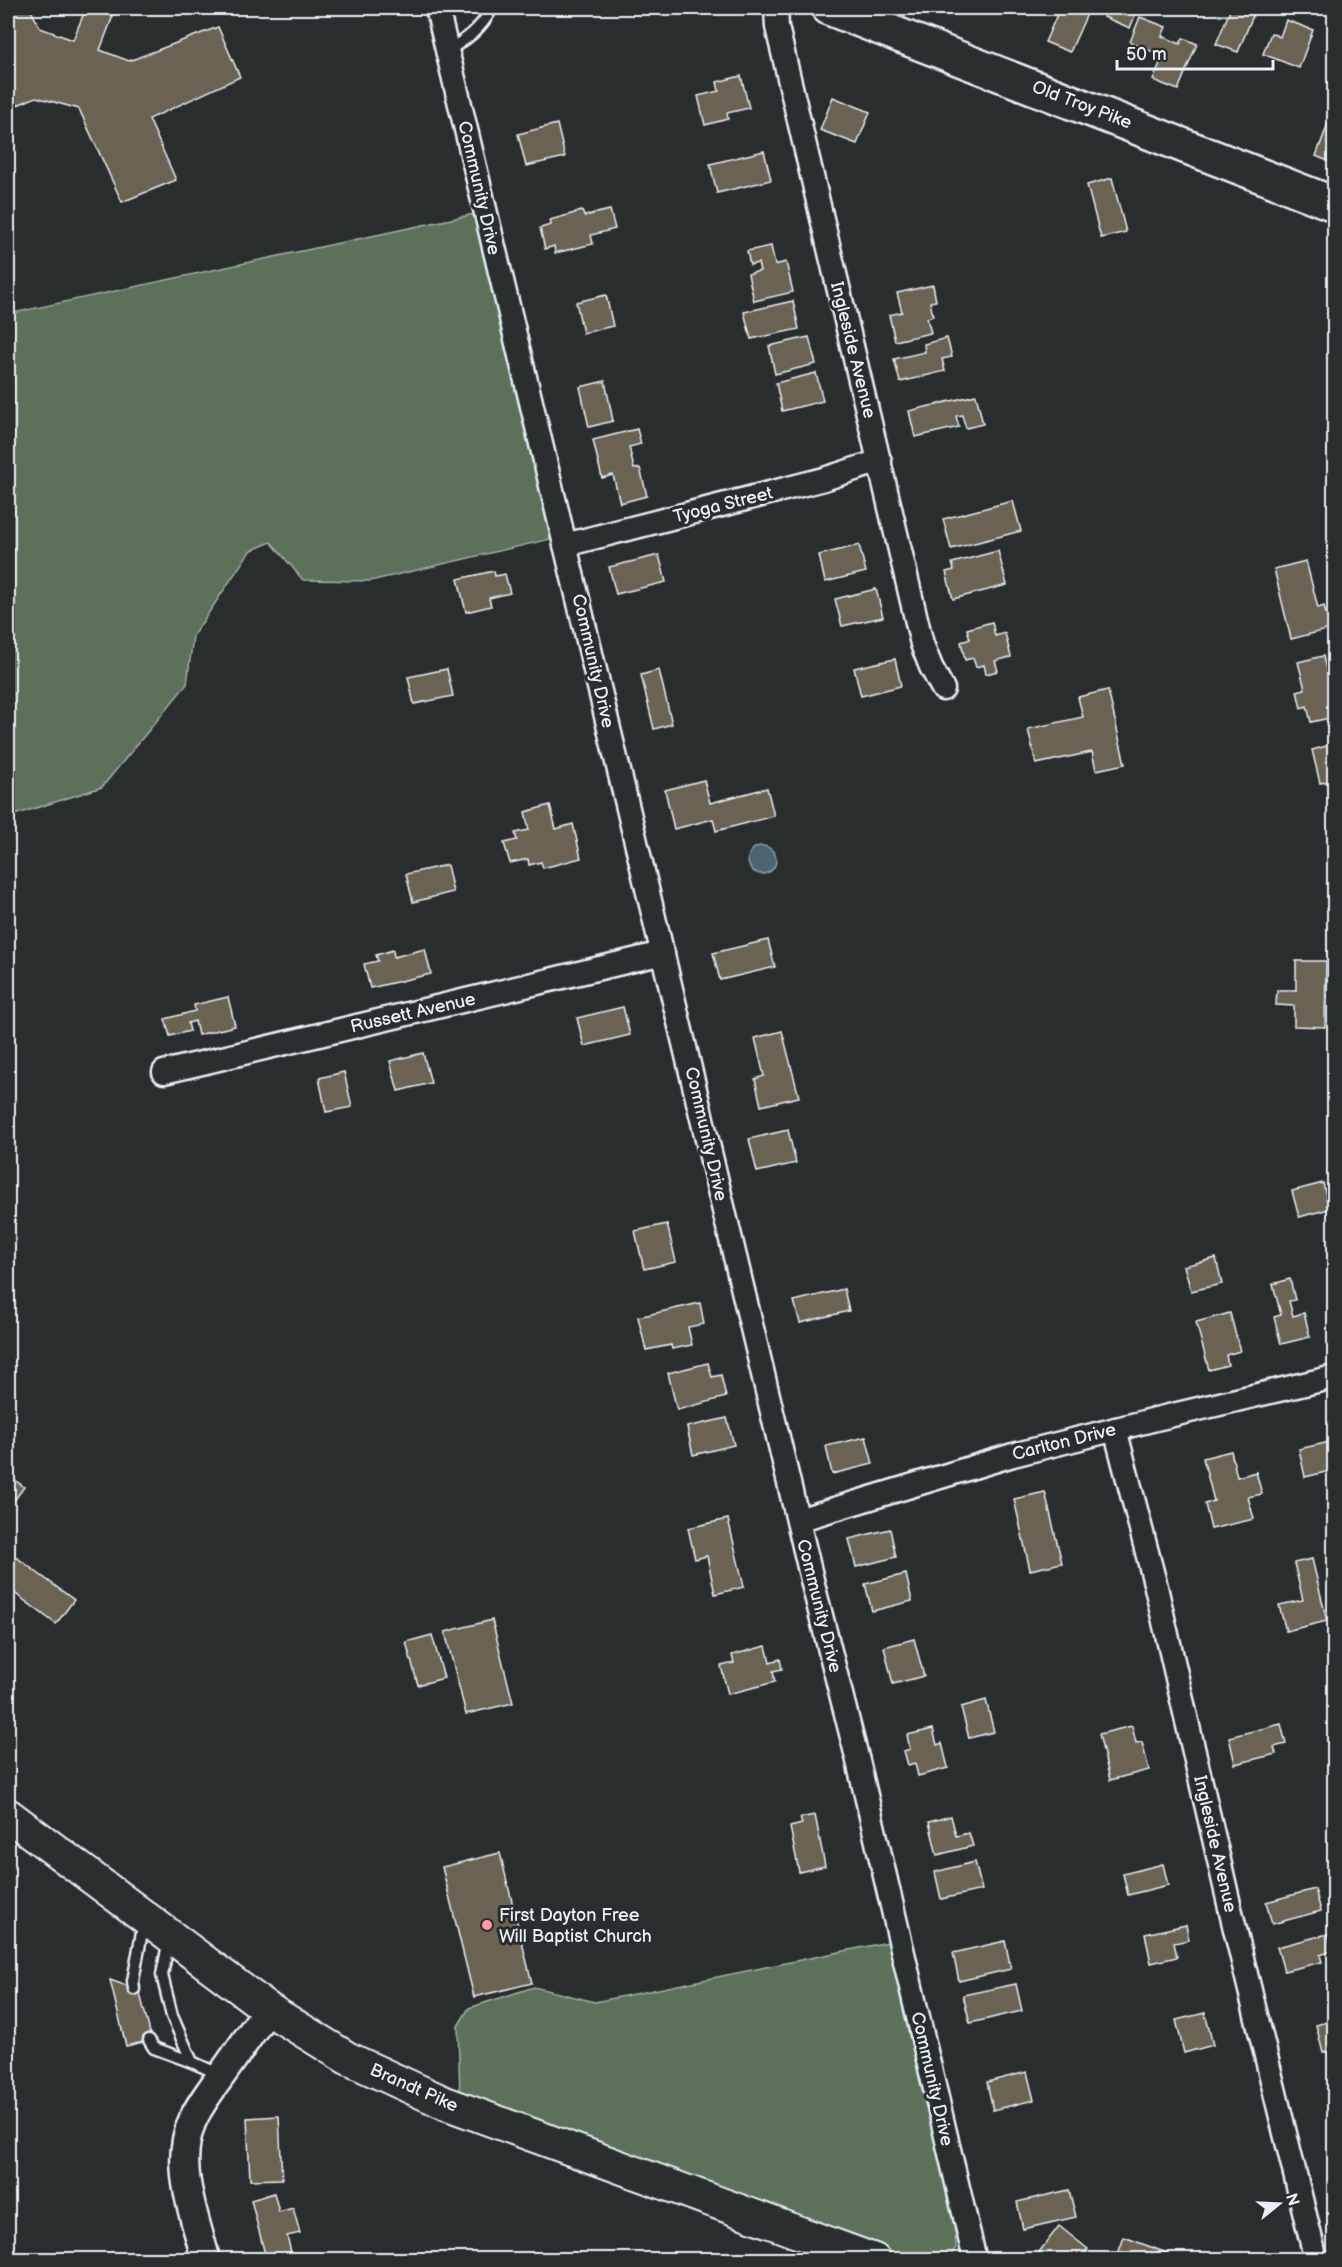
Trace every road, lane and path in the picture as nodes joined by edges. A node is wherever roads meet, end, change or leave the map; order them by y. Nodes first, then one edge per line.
1 (437, 8) edge
2 (492, 8) edge
3 (776, 8) edge
4 (829, 8) edge
5 (447, 51) junction
6 (1335, 204) edge
7 (880, 461) junction
8 (565, 545) junction
9 (943, 689) dead end
10 (663, 953) junction
11 (164, 1072) dead end
12 (1335, 1377) edge
13 (1115, 1429) junction
14 (798, 1520) junction
15 (8, 1815) edge
16 (144, 1917) junction
17 (170, 1935) junction
18 (134, 1989) dead end
19 (268, 2009) junction
20 (149, 2040) dead end
21 (192, 2062) junction
22 (221, 2075) junction
23 (206, 2259) edge
24 (874, 2259) edge
25 (975, 2259) edge
26 (1316, 2259) edge

1 - 5 street, Community Drive
2 - 5 lane
3 - 7 street, Ingleside Avenue
4 - 6 main road, Old Troy Pike
5 - 8 street, Community Drive
7 - 8 street, Tyoga Street
7 - 9 street, Ingleside Avenue
8 - 10 street, Community Drive
10 - 11 street, Russett Avenue
10 - 14 street, Community Drive
12 - 13 street, Carlton Drive
13 - 14 street, Carlton Drive
13 - 26 street, Ingleside Avenue
14 - 25 street, Community Drive
15 - 16 main road, Brandt Pike
16 - 17 main road, Brandt Pike
16 - 18 lane
17 - 19 main road, Brandt Pike
17 - 21 lane
19 - 22 street
19 - 24 main road, Brandt Pike
20 - 21 lane
21 - 22 lane
22 - 23 street

